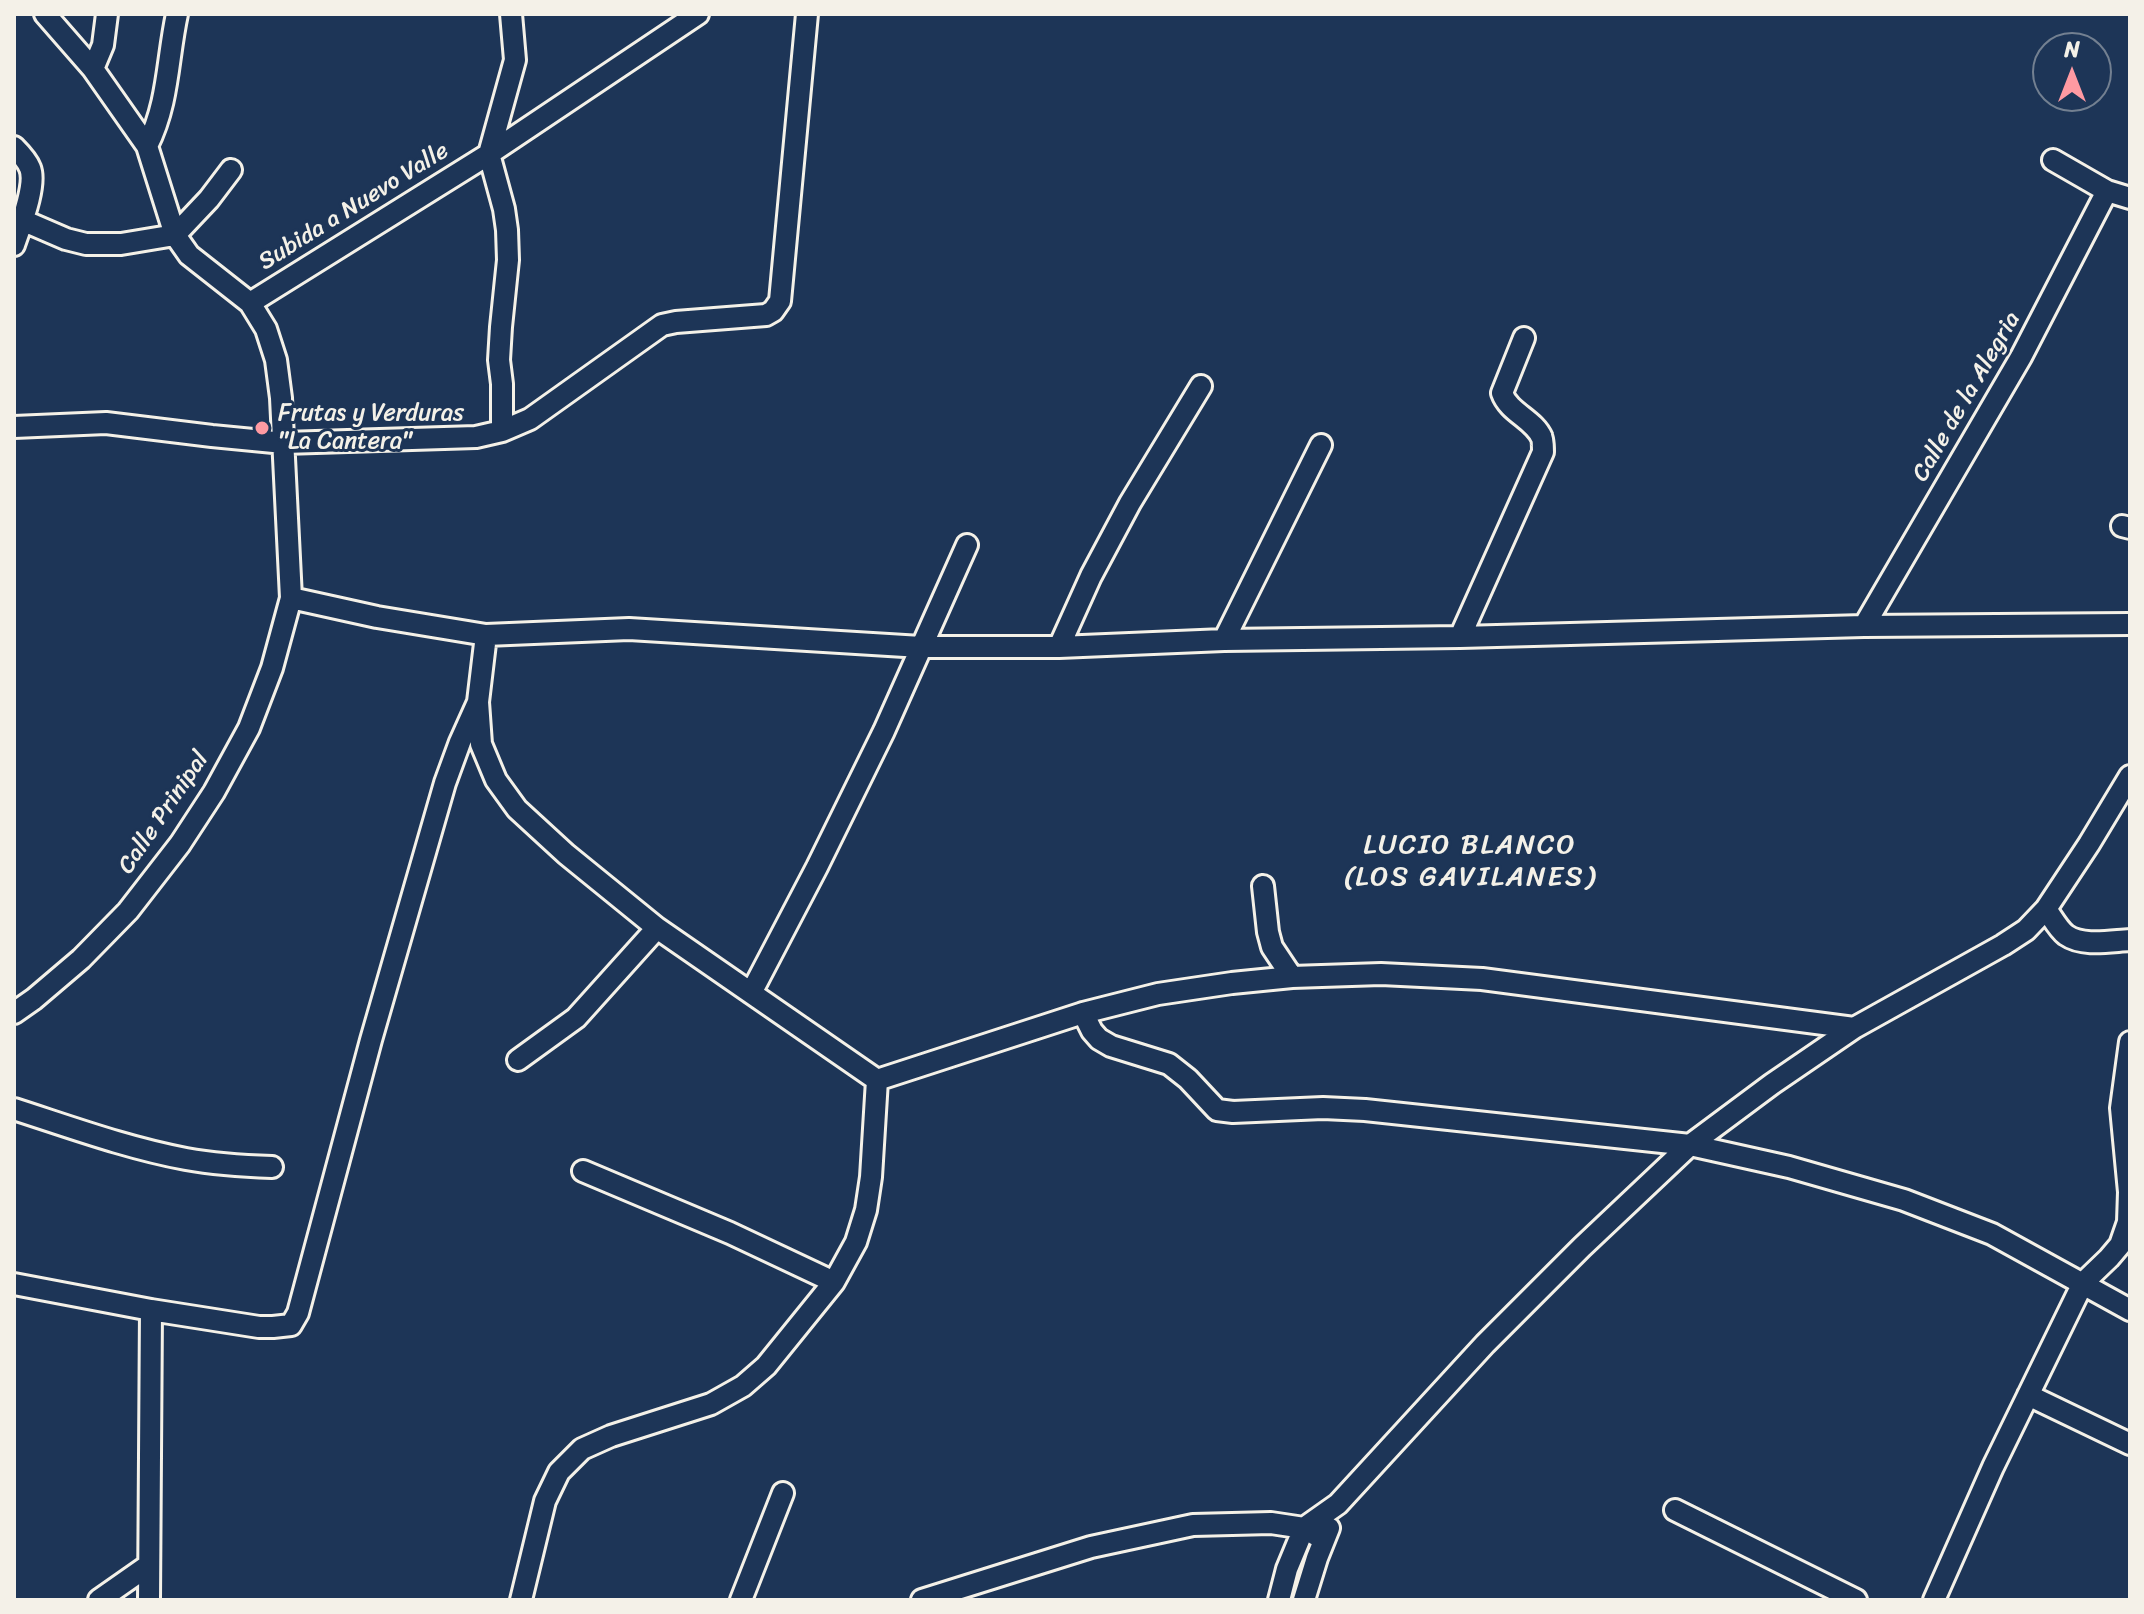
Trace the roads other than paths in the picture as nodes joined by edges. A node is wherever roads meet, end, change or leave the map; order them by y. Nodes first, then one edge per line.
1 (45, 14) edge
2 (107, 14) edge
3 (177, 14) edge
4 (511, 14) edge
5 (698, 14) edge
6 (807, 14) edge
7 (93, 69) junction
8 (147, 146) junction
9 (14, 147) edge
10 (489, 154) junction
11 (2053, 160) dead end
12 (231, 170) dead end
13 (2107, 191) junction
14 (2130, 198) edge
15 (22, 220) junction
16 (175, 235) junction
17 (14, 245) edge
18 (250, 303) junction
19 (1524, 338) dead end
20 (1201, 386) dead end
21 (14, 427) edge
22 (502, 431) junction
23 (284, 443) junction
24 (1321, 445) dead end
25 (967, 545) dead end
26 (291, 598) junction
27 (2130, 624) edge
28 (1864, 626) junction
29 (486, 635) junction
30 (1460, 637) junction
31 (1224, 640) junction
32 (921, 647) junction
33 (1059, 647) junction
34 (478, 702) junction
35 (2130, 776) edge
36 (1263, 886) dead end
37 (2046, 909) junction
38 (657, 928) junction
39 (2130, 940) edge
40 (1292, 977) junction
41 (751, 993) junction
42 (14, 1013) edge
43 (1083, 1013) junction
44 (1854, 1028) junction
45 (2130, 1042) edge
46 (518, 1060) dead end
47 (877, 1080) junction
48 (14, 1109) edge
49 (1690, 1145) junction
50 (272, 1167) dead end
51 (583, 1171) dead end
52 (834, 1282) junction
53 (2083, 1283) junction
54 (14, 1284) edge
55 (151, 1310) junction
56 (2130, 1310) edge
57 (2028, 1395) junction
58 (2130, 1444) edge
59 (783, 1493) dead end
60 (1338, 1504) junction
61 (1675, 1510) dead end
62 (1304, 1528) junction
63 (1324, 1540) junction
64 (149, 1565) junction
65 (99, 1600) edge
66 (149, 1600) edge
67 (521, 1600) edge
68 (741, 1600) edge
69 (922, 1600) edge
70 (1279, 1600) edge
71 (1304, 1600) edge
72 (1856, 1600) edge
73 (1934, 1600) edge

1 - 7 street
2 - 7 street
3 - 8 street
4 - 10 street
5 - 10 street, Subida a Nuevo Valle
6 - 22 street
7 - 8 street
8 - 16 street
9 - 15 street
10 - 18 street, Subida a Nuevo Valle
10 - 22 street
11 - 13 street
12 - 16 street
13 - 14 street
13 - 28 street, Calle de la Alegria
15 - 16 street
15 - 17 street
16 - 18 street
18 - 23 street, Subida a Nuevo Valle
19 - 30 street
20 - 33 street
21 - 23 street
22 - 23 street
23 - 26 street, Subida a Nuevo Valle
24 - 31 street
25 - 32 street
26 - 29 street
26 - 42 street, Calle Prinipal
27 - 28 street
28 - 30 street
29 - 32 street
29 - 34 street
30 - 31 street
31 - 33 street
32 - 33 street
32 - 41 street
34 - 38 street
34 - 55 street
35 - 37 street
36 - 40 street
37 - 39 street
37 - 44 street
38 - 41 street
38 - 46 street
40 - 43 street
40 - 44 street
41 - 47 street
43 - 47 street
43 - 49 street
44 - 49 street
45 - 53 street
47 - 52 street
48 - 50 street
49 - 53 street
49 - 60 street
51 - 52 street
52 - 67 street
53 - 56 street
53 - 57 street
54 - 55 street
55 - 64 street
57 - 58 street
57 - 73 street
59 - 68 street
60 - 62 street
60 - 63 street
61 - 72 street
62 - 63 street
62 - 69 street
62 - 70 street
63 - 71 street
64 - 65 street
64 - 66 street

